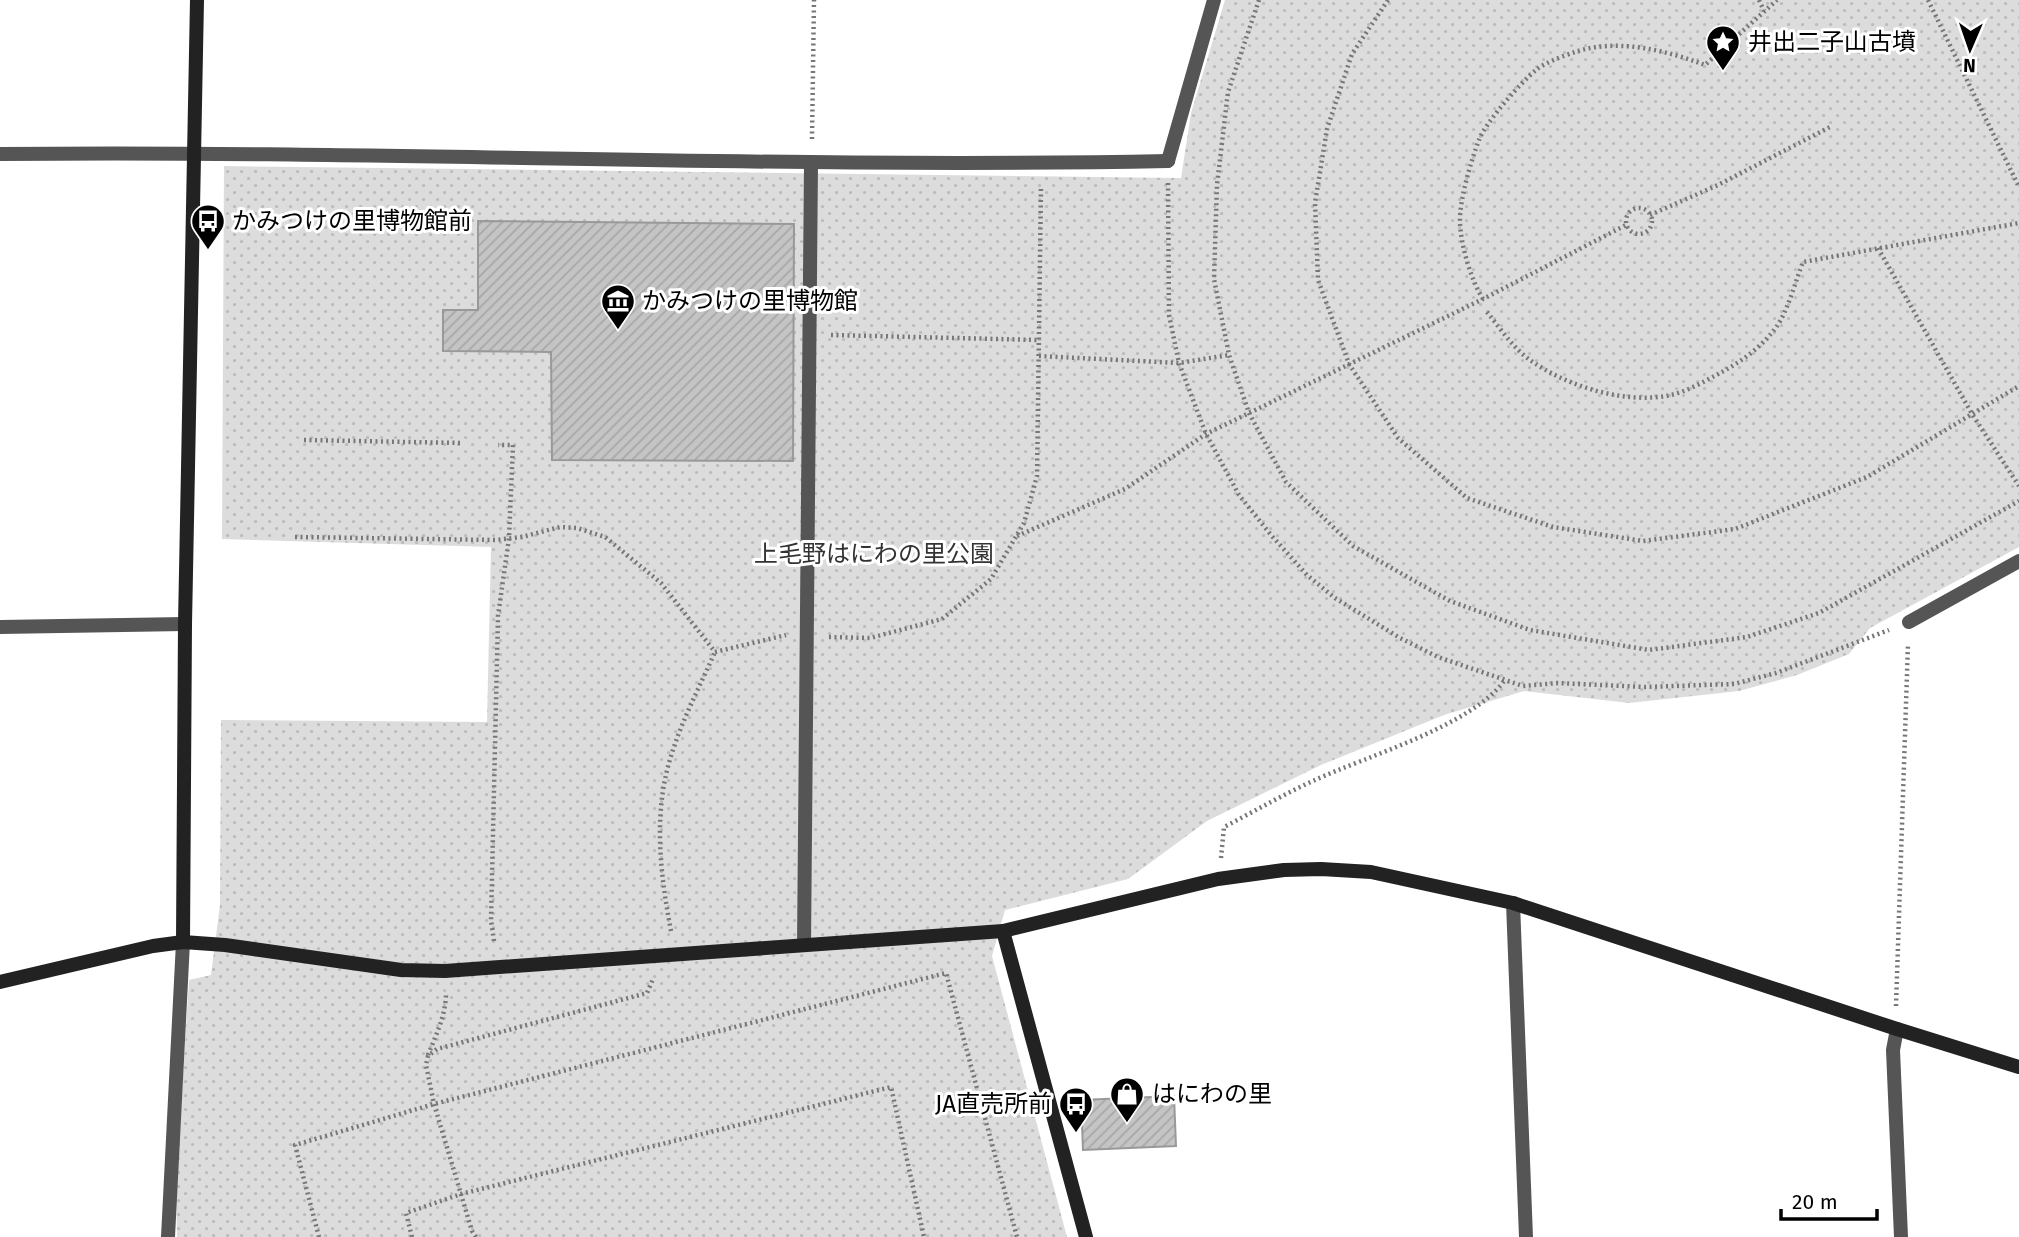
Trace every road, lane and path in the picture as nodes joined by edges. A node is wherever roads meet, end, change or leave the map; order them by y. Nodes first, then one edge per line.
1 (197, 0) edge
2 (814, 0) edge
3 (1214, 0) edge
4 (1259, 0) edge
5 (1388, 0) edge
6 (1759, 0) edge
7 (1777, 0) edge
8 (1928, 0) edge
9 (1764, 11) junction
10 (1830, 127) dead end
11 (194, 152) junction
12 (0, 154) edge
13 (1168, 161) junction
14 (811, 163) junction
15 (1041, 164) junction
16 (2019, 187) edge
17 (1650, 215) junction
18 (2019, 223) edge
19 (1626, 225) junction
20 (1878, 248) junction
21 (1483, 299) junction
22 (1487, 312) dead end
23 (809, 339) junction
24 (1039, 340) junction
25 (1229, 355) junction
26 (1039, 356) junction
27 (1179, 363) junction
28 (1349, 364) junction
29 (2019, 386) edge
30 (1249, 413) junction
31 (1972, 414) junction
32 (1206, 434) junction
33 (304, 440) dead end
34 (462, 443) dead end
35 (498, 445) dead end
36 (2019, 486) edge
37 (2019, 501) edge
38 (295, 537) dead end
39 (1016, 537) junction
40 (509, 538) junction
41 (2019, 561) edge
42 (1909, 622) junction
43 (184, 624) junction
44 (0, 627) edge
45 (807, 637) junction
46 (715, 652) junction
47 (1504, 681) junction
48 (1218, 879) junction
49 (1513, 903) junction
50 (671, 931) dead end
51 (1003, 931) junction
52 (495, 941) dead end
53 (183, 942) junction
54 (804, 945) junction
55 (445, 971) junction
56 (654, 978) dead end
57 (0, 982) edge
58 (1897, 1029) junction
59 (428, 1056) junction
60 (2019, 1067) edge
61 (434, 1104) junction
62 (461, 1194) junction
63 (169, 1237) edge
64 (319, 1237) edge
65 (412, 1237) edge
66 (476, 1237) edge
67 (924, 1237) edge
68 (1017, 1237) edge
69 (1086, 1237) edge
70 (1526, 1237) edge
71 (1901, 1237) edge

1 - 11 street
2 - 14 path
3 - 13 street
4 - 25 path
5 - 28 path
6 - 9 path
7 - 9 path
8 - 16 path
9 - 21 path
10 - 17 path
11 - 12 street
11 - 14 street
11 - 43 street
13 - 15 street
13 - 27 path
14 - 15 street
14 - 23 street
15 - 24 path
17 - 19 path
17 - 19 path
18 - 20 path
19 - 21 path
20 - 22 path
20 - 31 path
21 - 28 path
23 - 24 path
23 - 45 street
24 - 26 path
25 - 27 path
25 - 30 path
26 - 27 path
26 - 39 path
27 - 32 path
28 - 30 path
28 - 31 path
29 - 31 path
30 - 32 path
30 - 37 path
31 - 36 path
32 - 39 path
32 - 47 path
33 - 34 path
35 - 40 path
38 - 40 path
39 - 45 path
40 - 46 path
40 - 52 path
41 - 42 street
42 - 47 path
42 - 58 path
43 - 44 street
43 - 53 street
45 - 46 path
45 - 54 street
46 - 50 path
47 - 48 path
48 - 49 street
48 - 51 street
49 - 58 street
49 - 70 street
51 - 54 street
51 - 69 street
53 - 55 street
53 - 57 street
53 - 63 street
54 - 55 street
55 - 59 path
56 - 59 path
58 - 60 street
58 - 71 street
59 - 61 path
61 - 62 path
61 - 64 path
61 - 68 path
62 - 65 path
62 - 66 path
62 - 67 path

